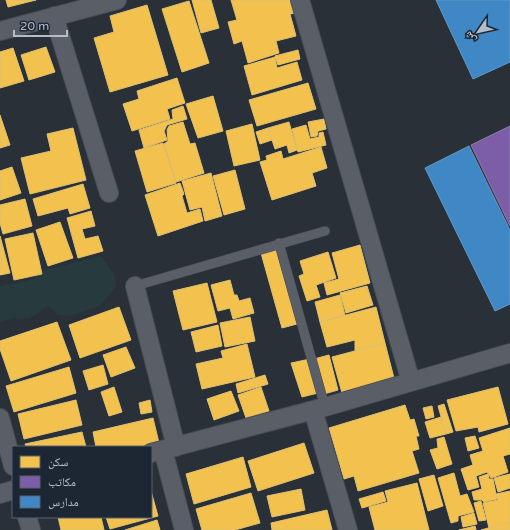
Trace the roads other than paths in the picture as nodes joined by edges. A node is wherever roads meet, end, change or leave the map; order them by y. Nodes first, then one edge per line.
1 (117, 0) edge
2 (300, 0) edge
3 (85, 4) edge
4 (54, 16) junction
5 (0, 31) edge
6 (109, 192) dead end
7 (325, 232) dead end
8 (279, 244) junction
9 (135, 286) joint
10 (510, 354) edge
11 (411, 382) junction
12 (319, 409) junction
13 (0, 418) edge
14 (163, 450) edge
15 (12, 462) edge
16 (12, 490) edge
17 (0, 494) edge
18 (27, 518) edge
19 (31, 530) edge
20 (184, 530) edge
21 (348, 530) edge

1 - 3 street
2 - 11 street
3 - 4 street
4 - 5 street
4 - 6 street
7 - 8 lane
8 - 9 lane
8 - 12 lane
9 - 14 street
10 - 11 street
11 - 12 street
12 - 14 street
12 - 21 street
13 - 15 street
14 - 20 street
16 - 17 street
18 - 19 street

